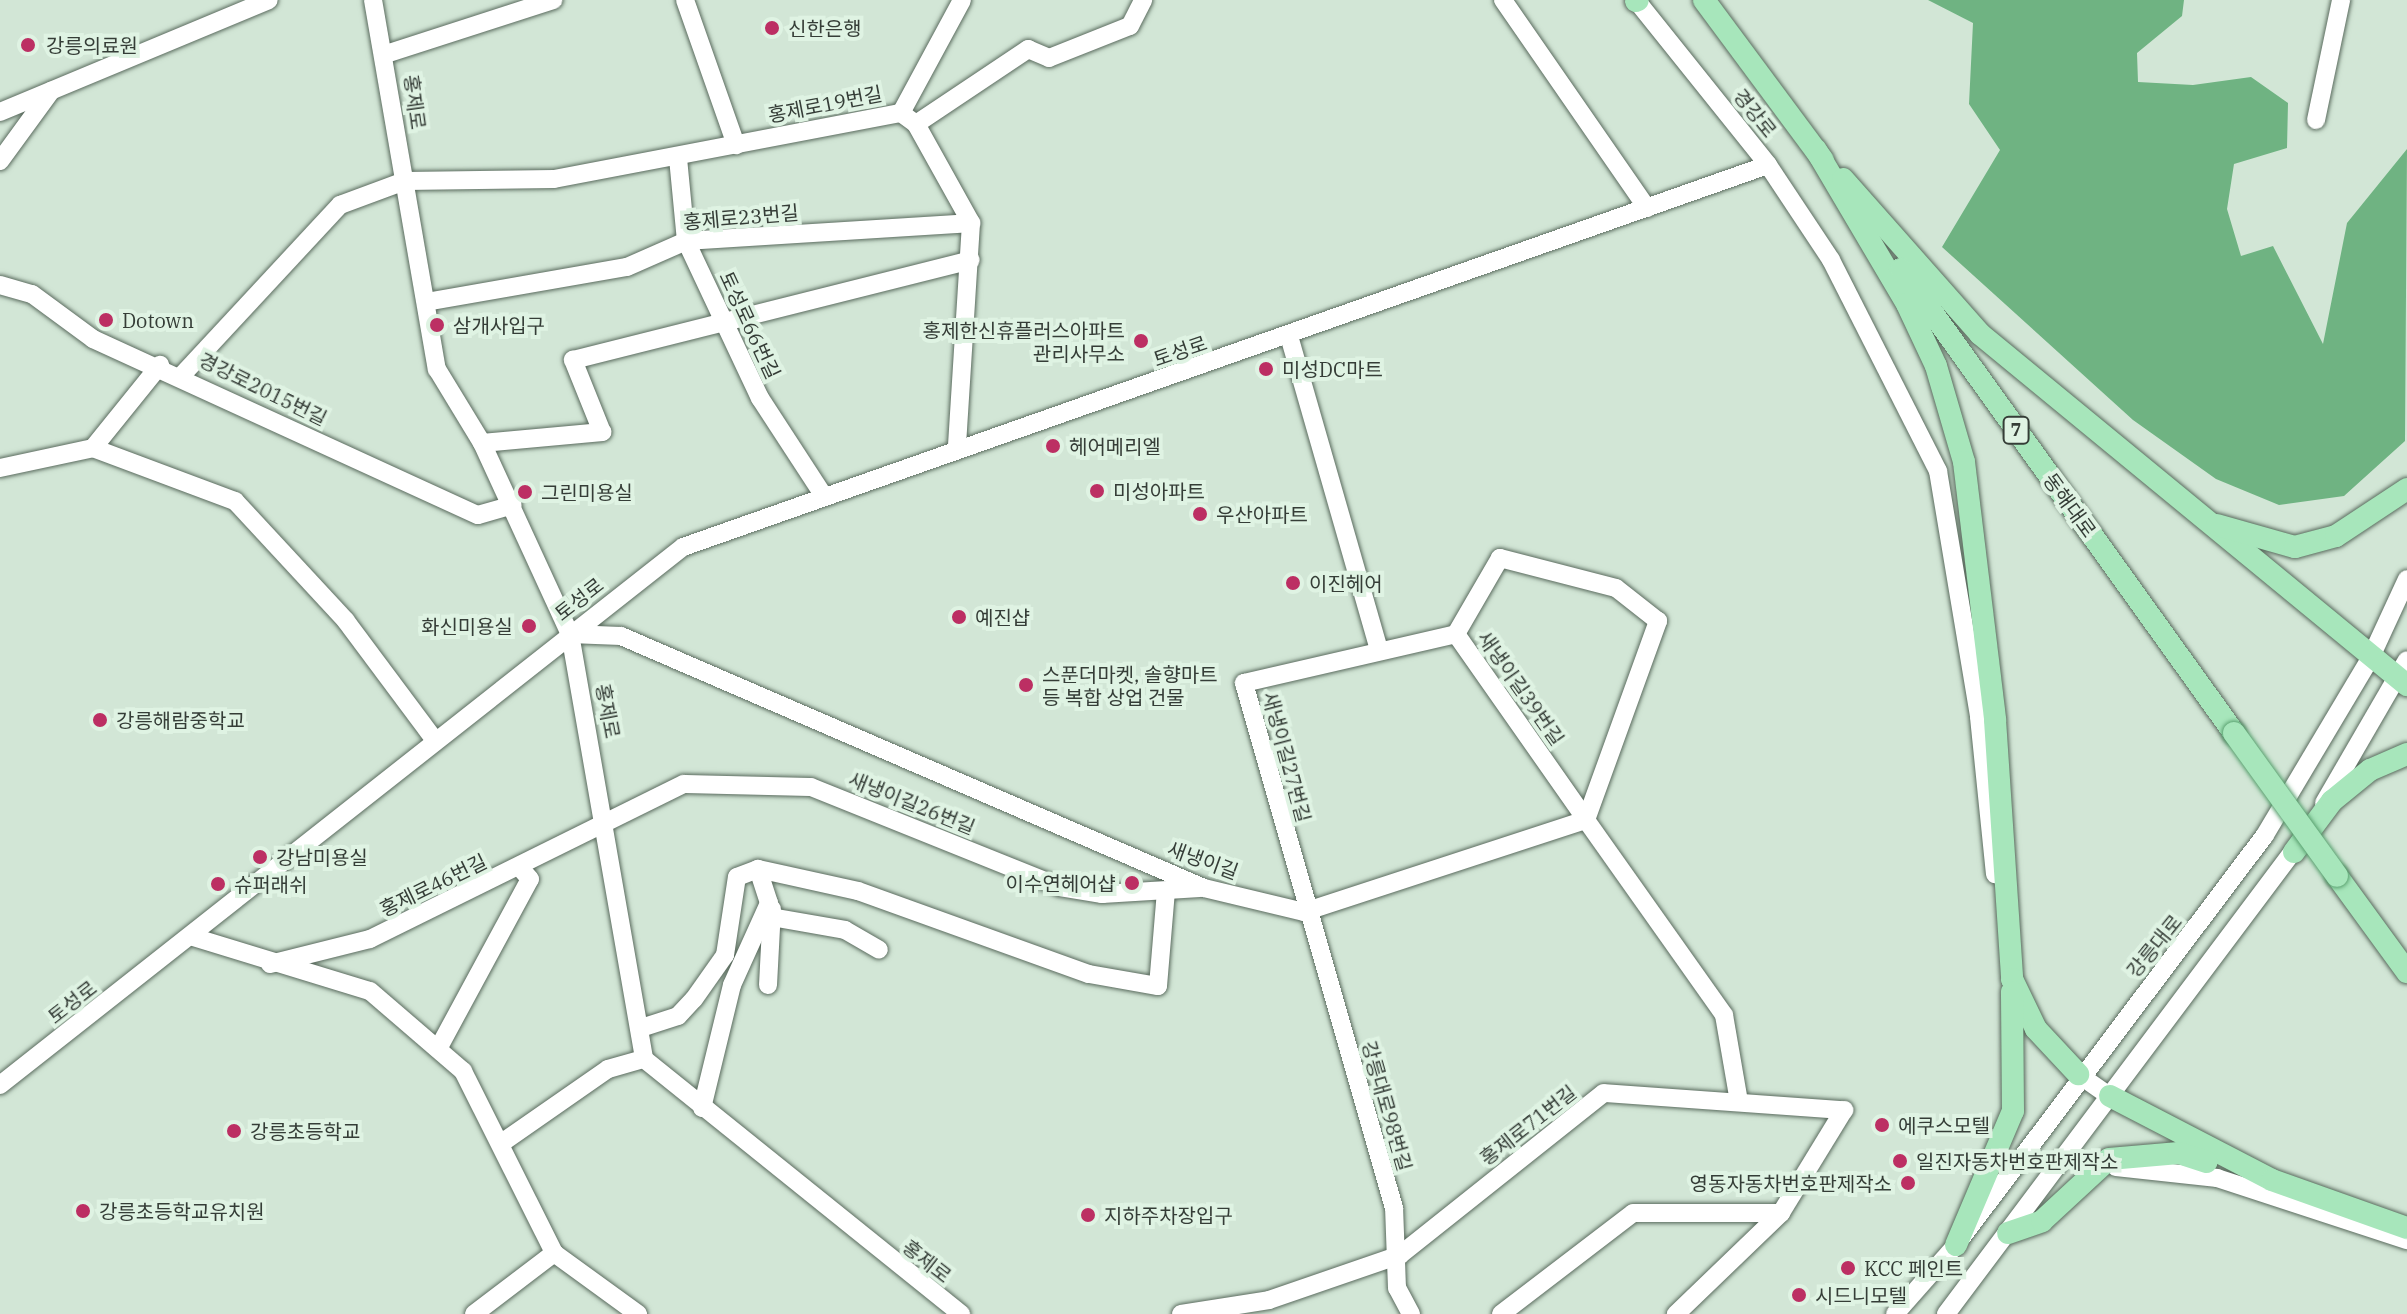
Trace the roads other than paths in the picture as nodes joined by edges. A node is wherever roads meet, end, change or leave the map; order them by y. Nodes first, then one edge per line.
1 (269, 0) edge
2 (373, 0) edge
3 (553, 0) edge
4 (685, 0) edge
5 (962, 0) edge
6 (1143, 0) edge
7 (1503, 0) edge
8 (1637, 0) edge
9 (1704, 0) edge
10 (2341, 0) edge
11 (386, 54) junction
12 (51, 91) junction
13 (0, 112) edge
14 (909, 119) junction
15 (2316, 120) dead end
16 (1798, 127) junction
17 (736, 145) junction
18 (1816, 150) junction
19 (678, 158) junction
20 (0, 161) edge
21 (1768, 165) junction
22 (405, 181) junction
23 (1647, 208) junction
24 (971, 223) junction
25 (686, 241) junction
26 (971, 260) junction
27 (0, 285) edge
28 (426, 302) junction
29 (724, 320) junction
30 (1289, 336) junction
31 (160, 365) junction
32 (183, 374) junction
33 (482, 443) junction
34 (957, 447) junction
35 (93, 448) junction
36 (0, 468) edge
37 (2407, 489) edge
38 (824, 496) junction
39 (513, 505) junction
40 (2198, 518) junction
41 (2407, 579) edge
42 (570, 634) junction
43 (1456, 634) junction
44 (1379, 649) junction
45 (2370, 659) junction
46 (2404, 675) edge
47 (434, 739) junction
48 (2407, 754) edge
49 (1586, 820) junction
50 (607, 826) junction
51 (2294, 852) junction
52 (520, 868) junction
53 (758, 869) junction
54 (1204, 888) junction
55 (1166, 891) junction
56 (773, 910) junction
57 (1304, 912) junction
58 (193, 937) junction
59 (879, 950) dead end
60 (270, 964) junction
61 (2407, 972) edge
62 (2012, 979) junction
63 (768, 985) dead end
64 (641, 1028) junction
65 (438, 1049) junction
66 (644, 1059) junction
67 (2078, 1074) junction
68 (0, 1085) edge
69 (2014, 1092) junction
70 (2110, 1096) junction
71 (1739, 1102) junction
72 (702, 1108) junction
73 (503, 1142) junction
74 (2102, 1165) junction
75 (2272, 1180) junction
76 (1781, 1213) junction
77 (2407, 1228) edge
78 (2008, 1233) junction
79 (2407, 1240) edge
80 (1956, 1245) junction
81 (554, 1253) junction
82 (1400, 1255) junction
83 (1273, 1307) edge
84 (474, 1314) edge
85 (638, 1314) edge
86 (961, 1314) edge
87 (1187, 1314) edge
88 (1411, 1314) edge
89 (1501, 1314) edge
90 (1676, 1314) edge
91 (1895, 1314) edge
92 (1946, 1314) edge

1 - 12 street
2 - 11 street, 홍제로
3 - 11 street
4 - 17 street
5 - 14 street
6 - 14 street
7 - 23 street
8 - 21 street, 경강로
9 - 16 main road, 동해대로 / 7
10 - 15 street
11 - 22 street, 홍제로
12 - 13 street
12 - 20 street
14 - 17 street, 홍제로19번길
14 - 24 street
16 - 18 main road, 동해대로 / 7
16 - 40 main road
17 - 19 street, 홍제로19번길
18 - 61 main road, 동해대로 / 7, bridge
18 - 62 main road
19 - 22 street, 홍제로19번길
19 - 25 street, 토성로66번길
21 - 23 street, 토성로
21 - 69 street, 경강로
22 - 28 street, 홍제로
22 - 32 street, 홍제로19번길
23 - 30 street, 토성로
24 - 25 street, 홍제로23번길
24 - 26 street
25 - 28 street, 홍제로23번길
25 - 29 street, 토성로66번길
26 - 29 street
26 - 34 street
27 - 31 street, 경강로2015번길
28 - 33 street, 홍제로
29 - 33 street
29 - 38 street, 토성로66번길
30 - 34 street, 토성로
30 - 44 street
31 - 32 street, 경강로2015번길
31 - 35 street
32 - 39 street, 경강로2015번길
33 - 39 street, 홍제로
34 - 38 street, 토성로
35 - 36 street
35 - 47 street
37 - 40 main road
38 - 42 street, 토성로
39 - 42 street, 홍제로
40 - 45 main road
41 - 45 street, 강릉대로
42 - 47 street, 토성로
42 - 50 street, 홍제로
42 - 54 street, 새냉이길
43 - 44 street, 새냉이길27번길
43 - 49 street, 새냉이길39번길
43 - 49 street, 새냉이길39번길
44 - 57 street, 새냉이길27번길
45 - 46 main road
45 - 67 street, 강릉대로
46 - 51 street
47 - 58 street, 토성로
48 - 51 main road
49 - 57 street
49 - 71 street, 새냉이길39번길
50 - 52 street, 홍제로46번길
50 - 55 street, 새냉이길26번길
50 - 64 street, 홍제로
51 - 70 street
52 - 60 street, 홍제로46번길
52 - 65 street
53 - 55 street
53 - 56 street
53 - 64 street
54 - 55 street, 새냉이길26번길
54 - 57 street, 새냉이길
56 - 59 street
56 - 63 street
56 - 72 street
57 - 82 street, 강릉대로98번길
58 - 60 street
58 - 68 street, 토성로
60 - 65 street
62 - 67 main road
62 - 69 main road
64 - 66 street, 홍제로
65 - 73 street
66 - 72 street, 홍제로
66 - 73 street
67 - 70 street
67 - 80 street, 강릉대로
69 - 80 main road
70 - 75 main road
70 - 78 street
71 - 76 street, 홍제로71번길
71 - 82 street, 홍제로71번길
72 - 86 street, 홍제로
73 - 81 street
74 - 75 main road
74 - 78 main road
74 - 79 street
75 - 77 main road
76 - 89 street
76 - 90 street
78 - 92 street
80 - 91 street, 강릉대로
81 - 84 street
81 - 85 street
82 - 83 street, 홍제로71번길
82 - 88 street, 강릉대로98번길
83 - 87 street, 홍제로71번길

